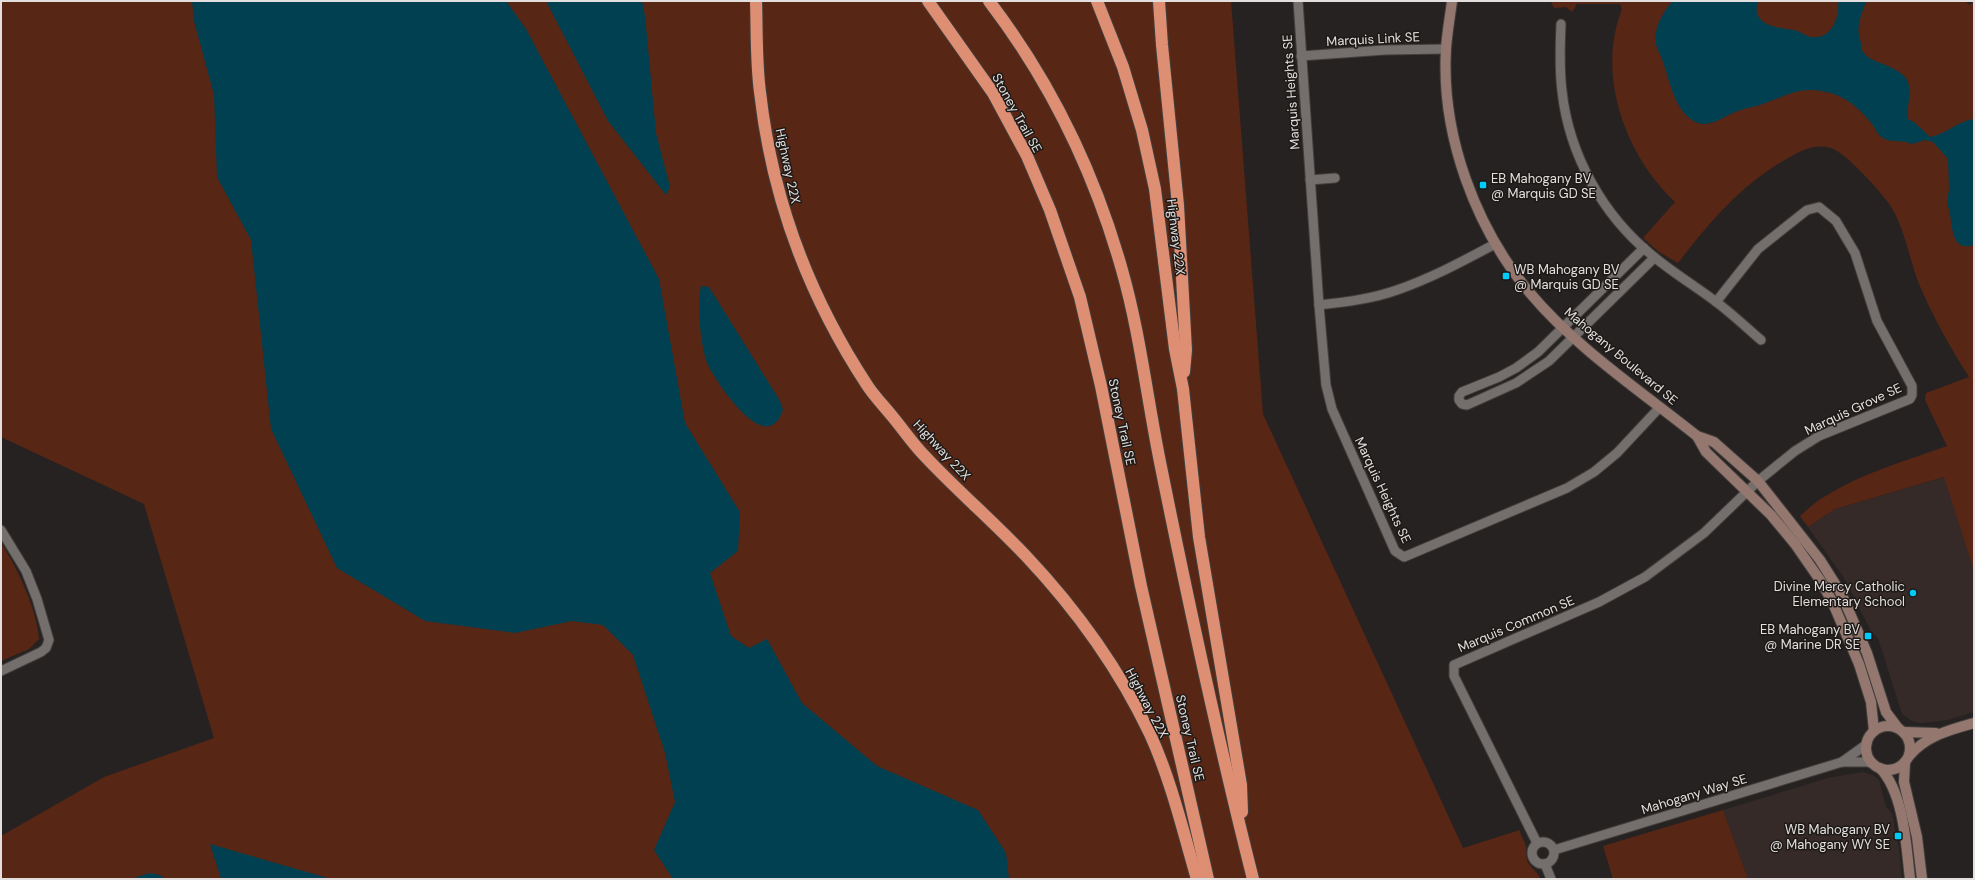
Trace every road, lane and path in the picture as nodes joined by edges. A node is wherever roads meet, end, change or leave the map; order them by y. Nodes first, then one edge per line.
1 (756, 1) edge
2 (928, 1) edge
3 (989, 1) edge
4 (1097, 1) edge
5 (1159, 1) edge
6 (1298, 1) edge
7 (1452, 1) edge
8 (1561, 24) dead end
9 (1446, 49) junction
10 (1301, 56) junction
11 (1335, 178) dead end
12 (1310, 180) junction
13 (1495, 244) junction
14 (1644, 248) junction
15 (1654, 258) junction
16 (1716, 302) junction
17 (1319, 305) junction
18 (1563, 327) junction
19 (1574, 336) junction
20 (1761, 340) dead end
21 (1184, 390) junction
22 (1660, 407) junction
23 (1697, 436) junction
24 (1758, 481) junction
25 (1748, 490) junction
26 (1, 530) edge
27 (1, 671) edge
28 (1974, 723) edge
29 (1901, 730) junction
30 (1874, 731) junction
31 (1942, 732) junction
32 (1867, 744) junction
33 (1907, 759) junction
34 (1842, 762) junction
35 (1877, 766) junction
36 (1243, 840) junction
37 (1536, 843) junction
38 (1554, 850) junction
39 (1546, 864) junction
40 (1196, 879) edge
41 (1208, 879) edge
42 (1253, 879) edge
43 (1551, 879) edge
44 (1910, 879) edge
45 (1922, 879) edge

1 - 40 highway, Highway 22X
2 - 41 highway, Stoney Trail SE
3 - 36 highway
4 - 21 highway, Highway 22X
5 - 21 highway
6 - 10 street, Marquis Heights SE
7 - 9 street, Mahogany Boulevard SE
8 - 14 street
9 - 10 street, Marquis Link SE
9 - 13 street, Mahogany Boulevard SE
10 - 12 street, Marquis Heights SE
11 - 12 street
12 - 17 street, Marquis Heights SE
13 - 17 street
13 - 18 street, Mahogany Boulevard SE
14 - 15 street
14 - 18 street
15 - 16 street
15 - 19 street
16 - 20 street
16 - 24 street, Marquis Grove SE
17 - 22 street, Marquis Heights SE
18 - 19 street, Mahogany Boulevard SE
18 - 19 street
19 - 22 street, Mahogany Boulevard SE
21 - 36 highway, Highway 22X
22 - 23 street, Mahogany Boulevard SE
23 - 24 street, Mahogany Boulevard SE
23 - 25 street, Mahogany Boulevard SE
24 - 25 street, Marquis Grove SE
24 - 29 street, Mahogany Boulevard SE
25 - 30 street, Mahogany Boulevard SE
25 - 37 street, Marquis Common SE
26 - 27 street
28 - 31 street
29 - 30 street
29 - 31 street
29 - 33 street
30 - 32 street
31 - 33 street
32 - 34 street, Mahogany Way SE
32 - 35 street
33 - 35 street
33 - 45 street
34 - 35 street, Mahogany Way SE
34 - 38 street, Mahogany Way SE
35 - 44 street
36 - 42 highway
37 - 38 street
37 - 39 street
38 - 39 street
39 - 43 street

